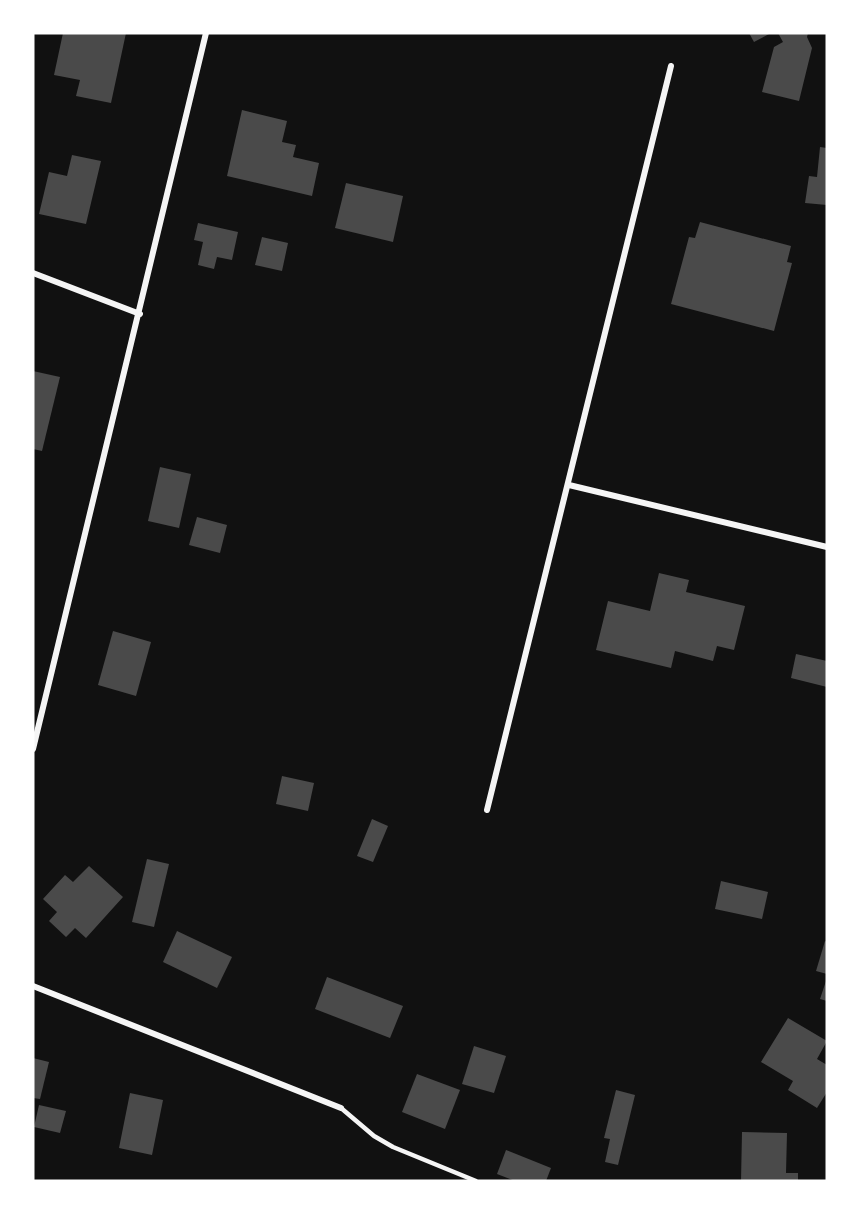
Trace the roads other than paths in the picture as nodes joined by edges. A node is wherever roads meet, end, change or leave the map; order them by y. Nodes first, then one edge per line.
1 (206, 33) edge
2 (672, 66) dead end
3 (33, 273) edge
4 (140, 314) junction
5 (569, 484) junction
6 (827, 547) edge
7 (33, 748) edge
8 (487, 810) dead end
9 (33, 986) edge
10 (341, 1108) joint
11 (476, 1181) edge

1 - 4 street
2 - 5 street
3 - 4 street
4 - 7 street
5 - 6 street
5 - 8 street
9 - 10 street
10 - 11 lane

